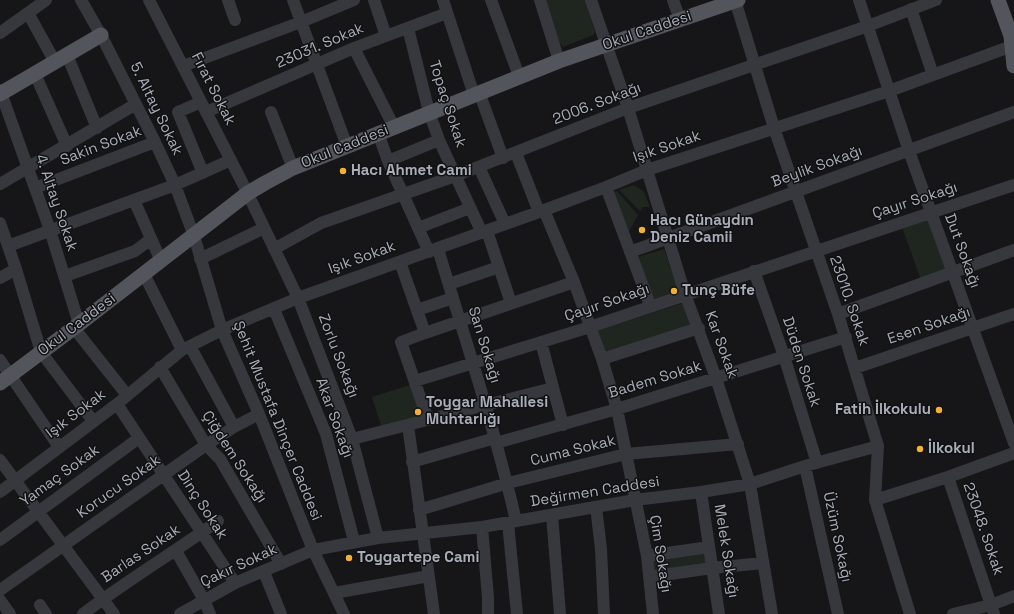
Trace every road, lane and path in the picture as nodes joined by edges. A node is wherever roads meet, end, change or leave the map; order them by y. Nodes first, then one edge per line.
1 (46, 0) edge
2 (81, 0) edge
3 (149, 0) edge
4 (228, 0) edge
5 (293, 0) edge
6 (354, 0) edge
7 (374, 0) edge
8 (443, 0) edge
9 (491, 0) edge
10 (540, 0) edge
11 (591, 0) edge
12 (673, 0) edge
13 (736, 0) edge
14 (859, 0) edge
15 (936, 0) edge
16 (998, 0) edge
17 (335, 3) edge
18 (911, 9) junction
19 (28, 13) junction
20 (447, 13) junction
21 (235, 20) dead end
22 (680, 20) junction
23 (301, 22) junction
24 (868, 26) junction
25 (408, 28) junction
26 (0, 33) edge
27 (101, 36) junction
28 (386, 36) junction
29 (1012, 39) edge
30 (605, 45) junction
31 (354, 48) junction
32 (61, 58) junction
33 (559, 61) junction
34 (317, 64) junction
35 (755, 65) junction
36 (183, 66) junction
37 (1014, 66) edge
38 (35, 74) junction
39 (933, 75) junction
40 (519, 76) junction
41 (889, 91) junction
42 (0, 93) edge
43 (477, 93) junction
44 (136, 104) junction
45 (203, 107) junction
46 (628, 108) junction
47 (270, 112) dead end
48 (429, 112) junction
49 (1014, 112) edge
50 (394, 127) junction
51 (97, 128) junction
52 (774, 128) junction
53 (378, 133) junction
54 (438, 140) junction
55 (155, 142) junction
56 (67, 146) junction
57 (347, 146) junction
58 (909, 151) junction
59 (516, 153) junction
60 (503, 158) junction
61 (231, 160) junction
62 (388, 161) junction
63 (479, 167) junction
64 (293, 168) junction
65 (28, 169) junction
66 (647, 170) junction
67 (203, 173) junction
68 (455, 176) junction
69 (0, 184) edge
70 (175, 185) junction
71 (1014, 185) edge
72 (606, 187) junction
73 (35, 188) junction
74 (796, 191) junction
75 (248, 194) junction
76 (403, 194) junction
77 (134, 200) junction
78 (470, 208) junction
79 (541, 211) junction
80 (932, 212) junction
81 (0, 223) edge
82 (505, 224) junction
83 (264, 228) junction
84 (418, 228) junction
85 (50, 230) junction
86 (484, 232) junction
87 (194, 236) junction
88 (668, 238) junction
89 (151, 239) junction
90 (8, 246) junction
91 (274, 248) junction
92 (433, 250) junction
93 (1014, 250) edge
94 (816, 251) junction
95 (630, 252) junction
96 (200, 259) junction
97 (161, 261) junction
98 (400, 262) junction
99 (499, 267) junction
100 (16, 269) junction
101 (754, 271) junction
102 (953, 272) junction
103 (144, 274) junction
104 (65, 276) junction
105 (0, 278) edge
106 (574, 282) junction
107 (449, 284) junction
108 (686, 294) junction
109 (298, 298) junction
110 (453, 298) junction
111 (511, 303) junction
112 (650, 306) junction
113 (274, 309) junction
114 (417, 310) junction
115 (838, 314) junction
116 (1014, 314) edge
117 (460, 320) junction
118 (77, 326) junction
119 (590, 327) junction
120 (972, 327) junction
121 (699, 328) junction
122 (222, 330) junction
123 (425, 333) junction
124 (846, 337) junction
125 (542, 342) junction
126 (186, 348) junction
127 (41, 352) junction
128 (784, 356) junction
129 (602, 359) junction
130 (0, 360) edge
131 (473, 363) junction
132 (160, 367) junction
133 (855, 368) junction
134 (716, 378) junction
135 (5, 380) edge
136 (415, 381) junction
137 (553, 388) junction
138 (127, 396) junction
139 (117, 404) junction
140 (486, 405) junction
141 (617, 409) junction
142 (259, 414) junction
143 (428, 420) junction
144 (93, 421) junction
145 (563, 424) junction
146 (408, 425) junction
147 (234, 427) junction
148 (139, 438) junction
149 (352, 439) junction
150 (496, 440) junction
151 (1014, 443) edge
152 (738, 444) junction
153 (206, 445) junction
154 (878, 446) junction
155 (59, 447) junction
156 (1014, 453) edge
157 (626, 454) junction
158 (0, 460) edge
159 (412, 462) junction
160 (811, 465) junction
161 (164, 476) junction
162 (948, 477) junction
163 (15, 480) junction
164 (508, 483) junction
165 (750, 484) junction
166 (0, 492) edge
167 (701, 492) junction
168 (634, 500) junction
169 (875, 500) junction
170 (596, 507) junction
171 (419, 510) junction
172 (38, 512) junction
173 (552, 514) junction
174 (218, 521) dead end
175 (512, 522) junction
176 (482, 527) junction
177 (201, 533) junction
178 (422, 533) junction
179 (378, 538) junction
180 (0, 540) edge
181 (354, 541) junction
182 (63, 545) junction
183 (709, 548) junction
184 (312, 550) junction
185 (176, 551) junction
186 (647, 556) junction
187 (763, 563) junction
188 (281, 564) junction
189 (712, 568) junction
190 (264, 572) junction
191 (429, 576) junction
192 (649, 577) junction
193 (235, 583) junction
194 (0, 590) edge
195 (334, 593) junction
196 (1014, 596) edge
197 (103, 599) junction
198 (0, 600) edge
199 (204, 600) junction
200 (993, 610) edge
201 (10, 614) edge
202 (83, 614) edge
203 (114, 614) edge
204 (180, 614) edge
205 (210, 614) edge
206 (281, 614) edge
207 (344, 614) edge
208 (434, 614) edge
209 (488, 614) edge
210 (518, 614) edge
211 (560, 614) edge
212 (604, 614) edge
213 (653, 614) edge
214 (719, 614) edge
215 (772, 614) edge
216 (838, 614) edge
217 (910, 614) edge
218 (954, 614) edge

1 - 19 street
2 - 27 street, 5. Altay Sokak
3 - 36 street, Fırat Sokak
4 - 21 street
5 - 23 street
6 - 17 street
7 - 28 street
8 - 20 street
9 - 40 street
10 - 33 street
11 - 30 street, Kar Sokak
12 - 22 street
13 - 22 main road, Okul Caddesi
13 - 35 street, 23010. Sokak
14 - 24 street, Dut Sokağı
15 - 18 street, 2006. Sokağı
16 - 29 main road
17 - 23 street
18 - 24 street, 2006. Sokağı
18 - 39 street
19 - 26 street
19 - 32 street
20 - 25 street, 23031. Sokak
20 - 43 street
22 - 30 main road, Okul Caddesi
23 - 34 street
23 - 36 street
24 - 35 street, 2006. Sokağı
24 - 41 street, Dut Sokağı
25 - 28 street, 23031. Sokak
25 - 48 street, Topaç Sokak
27 - 32 main road
27 - 44 street, 5. Altay Sokak
28 - 31 street, 23031. Sokak
29 - 37 main road
29 - 39 street, Işık Sokak
30 - 33 main road, Okul Caddesi
30 - 46 street, Kar Sokak
31 - 34 street, 23031. Sokak
31 - 50 street
32 - 38 main road
32 - 51 street
33 - 40 main road, Okul Caddesi
34 - 45 street, 23031. Sokak
34 - 57 street
35 - 46 street, 2006. Sokağı
35 - 52 street, 23010. Sokak
36 - 45 street, Fırat Sokak
38 - 42 main road
38 - 56 street
39 - 41 street, Işık Sokak
40 - 43 main road, Okul Caddesi
41 - 52 street, Işık Sokak
41 - 58 street, Dut Sokağı
42 - 65 street, 4. Altay Sokak
43 - 48 main road, Okul Caddesi
43 - 60 street
44 - 51 street
44 - 55 street, 5. Altay Sokak
45 - 61 street, Fırat Sokak
45 - 67 street, 23031. Sokak
46 - 59 street, 2006. Sokağı
46 - 66 street, Kar Sokak
47 - 64 street
48 - 50 main road, Okul Caddesi
48 - 54 street, Topaç Sokak
49 - 58 street, Beylik Sokağı
50 - 53 main road, Okul Caddesi
51 - 56 street
52 - 66 street, Işık Sokak
52 - 74 street, 23010. Sokak
53 - 57 main road, Okul Caddesi
53 - 62 street, San Sokağı
54 - 62 street
54 - 68 street, Topaç Sokak
55 - 70 street, 5. Altay Sokak
55 - 73 street, Sakin Sokak
56 - 65 street
57 - 64 main road, Okul Caddesi
58 - 74 street, Beylik Sokağı
58 - 80 street, Dut Sokağı
59 - 60 street, 2006. Sokağı
59 - 79 street, Çim Sokağı
60 - 63 street, 2006. Sokağı
61 - 67 street
61 - 75 street, Fırat Sokak
62 - 76 street, San Sokağı
63 - 68 street, 2006. Sokağı
63 - 82 street
64 - 75 main road, Okul Caddesi
65 - 69 street
65 - 73 street, 4. Altay Sokak
66 - 72 street, Işık Sokak
66 - 88 street, Kar Sokak
67 - 70 street
68 - 76 street, 2006. Sokağı
68 - 78 street, Topaç Sokak
70 - 77 street
70 - 87 street, 5. Altay Sokak
71 - 80 street, Çayır Sokağı
72 - 79 street, Işık Sokak
72 - 95 street
73 - 85 street, 4. Altay Sokak
74 - 88 street, Beylik Sokağı
74 - 94 street, 23010. Sokak
75 - 83 street, Zorlu Sokağı
75 - 87 main road, Okul Caddesi
76 - 84 street, San Sokağı
76 - 91 street, 2006. Sokağı
77 - 85 street
77 - 89 street
78 - 84 street
78 - 86 street, Topaç Sokak
79 - 82 street, Işık Sokak
79 - 106 street, Çim Sokağı
80 - 94 street, Çayır Sokağı
80 - 102 street, Dut Sokağı
81 - 90 street
82 - 86 street, Işık Sokak
83 - 91 street, Zorlu Sokağı
83 - 96 street
84 - 92 street, San Sokağı
85 - 90 street
85 - 104 street, 4. Altay Sokak
86 - 92 street, Işık Sokak
86 - 99 street, Topaç Sokak
87 - 96 street, Şehit Mustafa Dinçer Caddesi
87 - 97 main road, Okul Caddesi
88 - 95 street, Beylik Sokağı
88 - 108 street, Kar Sokak
89 - 97 street
89 - 104 street
90 - 100 street
91 - 109 street, Zorlu Sokağı
92 - 98 street, Işık Sokak
92 - 107 street, San Sokağı
93 - 102 street
94 - 101 street, Çayır Sokağı
94 - 115 street, 23010. Sokak
95 - 112 street
96 - 122 street, Şehit Mustafa Dinçer Caddesi
97 - 103 main road, Okul Caddesi
98 - 109 street, Işık Sokak
98 - 114 street
99 - 107 street
99 - 111 street, Topaç Sokak
100 - 105 street
100 - 127 street
101 - 108 street, Çayır Sokağı
101 - 128 street, Düden Sokak
102 - 115 street
102 - 120 street, Dut Sokağı
103 - 118 main road, Okul Caddesi
103 - 126 street
104 - 118 street, 4. Altay Sokak
106 - 111 street
106 - 119 street, Çim Sokağı
107 - 110 street, San Sokağı
108 - 112 street, Çayır Sokağı
108 - 121 street, Kar Sokak
109 - 113 street, Işık Sokak
109 - 149 street, Zorlu Sokağı
110 - 114 street
110 - 117 street, San Sokağı
111 - 117 street
112 - 119 street, Çayır Sokağı
113 - 122 street, Işık Sokak
113 - 181 street, Akar Sokağı
114 - 123 street
115 - 124 street, 23010. Sokak
116 - 120 street, Esen Sokağı
117 - 123 street
117 - 131 street, San Sokağı
118 - 127 main road, Okul Caddesi
118 - 138 street
119 - 125 street, Çayır Sokağı
119 - 129 street, Çim Sokağı
120 - 133 street, Esen Sokağı
120 - 151 street, Dut Sokağı
121 - 129 street
121 - 134 street, Kar Sokak
122 - 126 street, Işık Sokak
122 - 142 street, Şehit Mustafa Dinçer Caddesi
123 - 136 street
124 - 128 street, Badem Sokak
124 - 133 street, 23010. Sokak
125 - 131 street, Çayır Sokağı
125 - 137 street
126 - 132 street, Işık Sokak
126 - 147 street
127 - 135 main road, Okul Caddesi
127 - 144 street
128 - 134 street, Badem Sokak
128 - 160 street, Düden Sokak
129 - 141 street, Çim Sokağı
130 - 135 street
131 - 136 street, Çayır Sokağı
131 - 140 street, San Sokağı
132 - 138 street, Işık Sokak
132 - 153 street, Çiğdem Sokağı
133 - 154 street, 23010. Sokak
134 - 141 street, Badem Sokak
134 - 152 street, Kar Sokak
135 - 155 street
136 - 143 street
137 - 140 street
137 - 145 street
138 - 139 street, Işık Sokak
139 - 144 street, Işık Sokak
139 - 148 street, Dinç Sokak
140 - 143 street
140 - 150 street, San Sokağı
141 - 145 street, Badem Sokak
141 - 157 street, Çim Sokağı
142 - 147 street, Korucu Sokak
142 - 184 street, Şehit Mustafa Dinçer Caddesi
143 - 146 street
144 - 155 street, Işık Sokak
145 - 150 street, Badem Sokak
146 - 149 street
146 - 159 street
147 - 153 street, Korucu Sokak
148 - 161 street, Dinç Sokak
148 - 172 street, Yamaç Sokak
149 - 179 street, Zorlu Sokağı
150 - 159 street, Badem Sokak
150 - 164 street, San Sokağı
152 - 157 street, Cuma Sokak
152 - 165 street, Kar Sokak
153 - 161 street, Korucu Sokak
153 - 188 street, Çiğdem Sokağı
154 - 160 street, Değirmen Caddesi
154 - 169 street, 23010. Sokak
155 - 163 street, Işık Sokak
156 - 162 street
157 - 164 street, Cuma Sokak
157 - 168 street, Çim Sokağı
158 - 163 street
159 - 171 street
160 - 165 street, Değirmen Caddesi
160 - 216 street, Üzüm Sokağı
161 - 177 street, Dinç Sokak
161 - 182 street, Korucu Sokak
162 - 169 street
162 - 200 street, 23048. Sokak
163 - 166 street, Işık Sokak
163 - 172 street
164 - 171 street, Cuma Sokak
164 - 175 street, San Sokağı
165 - 167 street, Değirmen Caddesi
165 - 187 street, Kar Sokak
167 - 168 street, Değirmen Caddesi
167 - 183 street, Melek Sokağı
168 - 170 street, Değirmen Caddesi
168 - 186 street, Çim Sokağı
169 - 217 street, 23010. Sokak
170 - 173 street, Değirmen Caddesi
170 - 212 street
171 - 178 street
172 - 180 street, Yamaç Sokak
172 - 182 street
173 - 175 street, Değirmen Caddesi
173 - 211 street
174 - 177 street, Barlas Sokak
175 - 176 street, Değirmen Caddesi
175 - 210 street, San Sokağı
176 - 178 street, Değirmen Caddesi
176 - 209 street
177 - 185 street, Barlas Sokak
177 - 193 street, Dinç Sokak
178 - 179 street, Değirmen Caddesi
178 - 191 street
179 - 181 street, Değirmen Caddesi
181 - 184 street, Değirmen Caddesi
182 - 194 street, Korucu Sokak
182 - 197 street
183 - 186 street
183 - 189 street, Melek Sokağı
184 - 188 street, Çakır Sokak
184 - 195 street, Şehit Mustafa Dinçer Caddesi
185 - 197 street, Barlas Sokak
185 - 199 street
186 - 192 street, Çim Sokağı
187 - 189 street
187 - 215 street, Kar Sokak
188 - 190 street, Çakır Sokak
189 - 192 street
189 - 214 street, Melek Sokağı
190 - 193 street, Çakır Sokak
190 - 206 street
191 - 195 street
191 - 208 street
192 - 213 street, Çim Sokağı
193 - 199 street, Çakır Sokak
195 - 207 street, Şehit Mustafa Dinçer Caddesi
196 - 200 street
197 - 202 street, Barlas Sokak
197 - 203 street
198 - 201 street
199 - 204 street, Çakır Sokak
199 - 205 street
200 - 218 street

